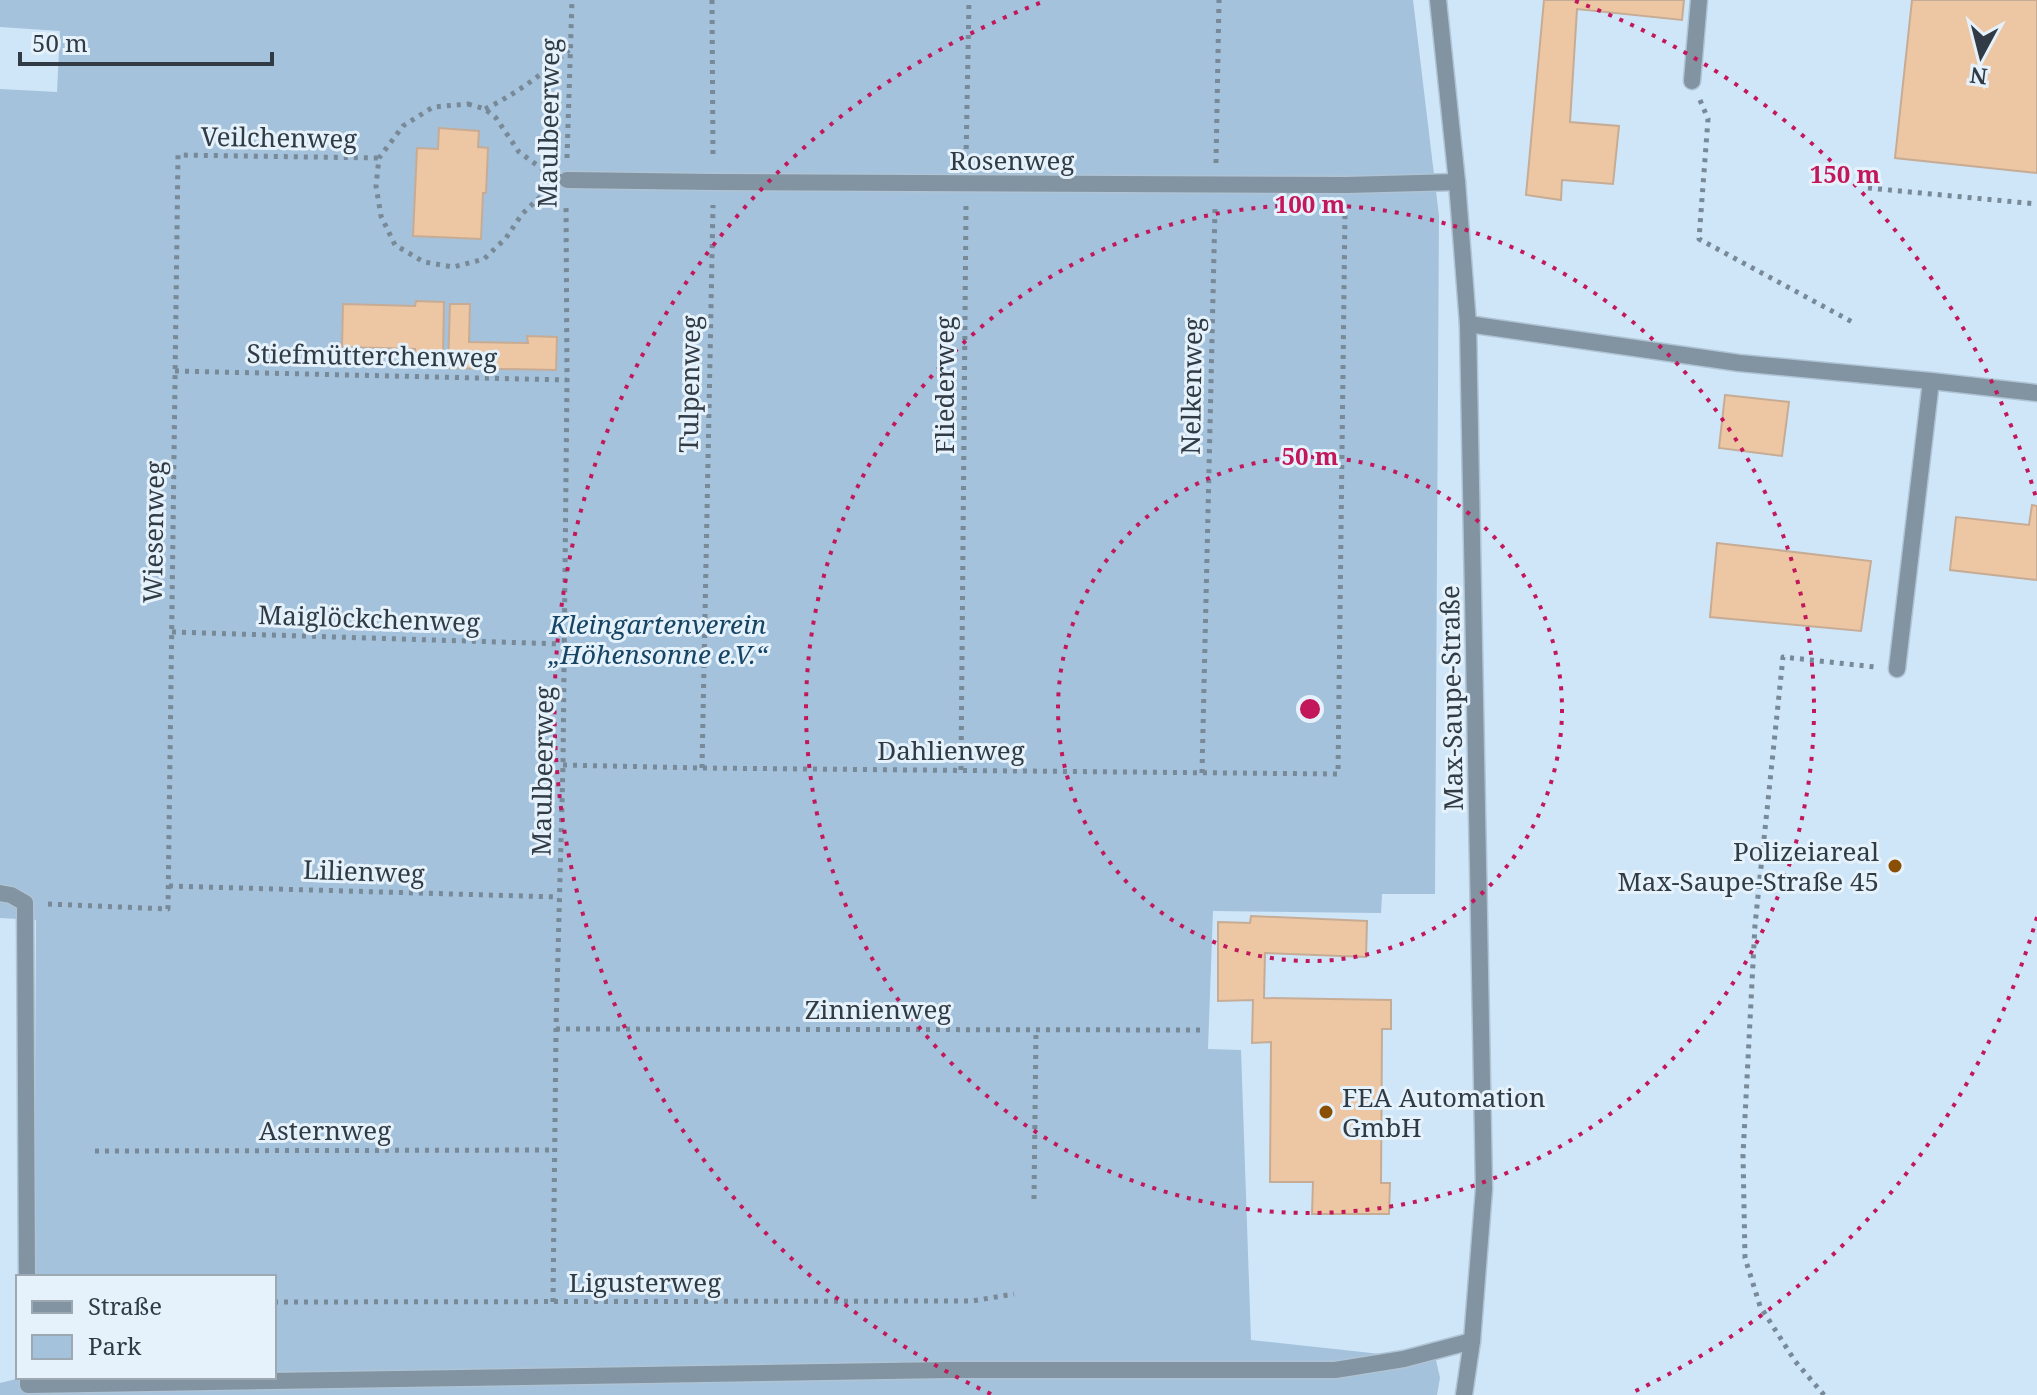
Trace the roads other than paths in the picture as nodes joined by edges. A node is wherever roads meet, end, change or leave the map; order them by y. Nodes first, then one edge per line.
1 (1438, 0) edge
2 (1699, 0) edge
3 (1692, 81) road end
4 (567, 180) road end
5 (1457, 182) junction
6 (1468, 324) junction
7 (1931, 381) junction
8 (2037, 393) edge
9 (1897, 669) road end
10 (0, 893) edge
11 (27, 1275) edge
12 (1472, 1341) junction
13 (28, 1379) edge
14 (1464, 1395) edge

1 - 5 street, Max-Saupe-Straße
2 - 3 street
4 - 5 street, Rosenweg
5 - 6 street, Max-Saupe-Straße
6 - 7 street
6 - 12 street, Max-Saupe-Straße
7 - 8 street
7 - 9 street
10 - 11 street
12 - 13 street
12 - 14 street, Max-Saupe-Straße

